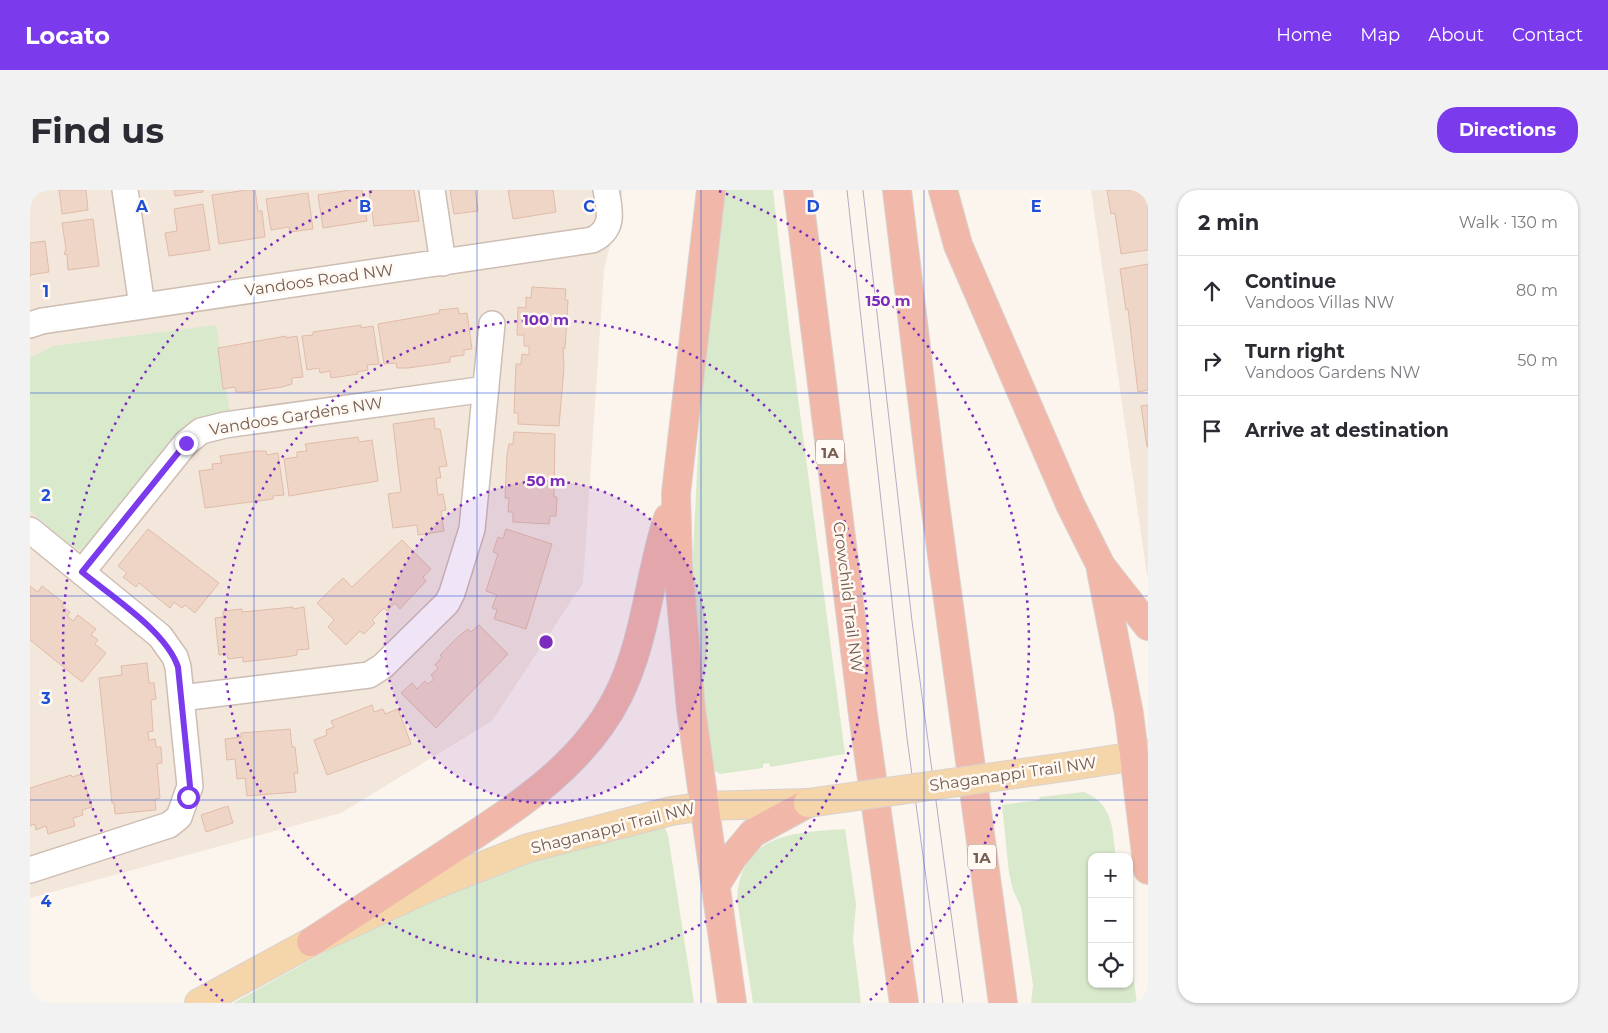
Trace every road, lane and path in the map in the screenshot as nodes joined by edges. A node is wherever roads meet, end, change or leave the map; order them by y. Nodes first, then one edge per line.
1 (125, 190) edge
2 (432, 190) edge
3 (606, 190) edge
4 (711, 190) edge
5 (798, 190) edge
6 (897, 190) edge
7 (943, 190) edge
8 (443, 263) junction
9 (142, 306) junction
10 (492, 324) dead end
11 (30, 325) edge
12 (486, 389) junction
13 (676, 493) junction
14 (30, 530) edge
15 (1101, 566) junction
16 (82, 572) junction
17 (1148, 626) edge
18 (181, 698) junction
19 (1141, 755) edge
20 (808, 803) junction
21 (706, 806) junction
22 (30, 870) edge
23 (1148, 870) edge
24 (716, 884) junction
25 (311, 942) junction
26 (200, 1003) edge
27 (732, 1003) edge
28 (904, 1003) edge
29 (1002, 1003) edge

1 - 9 street
2 - 8 street
3 - 8 street, Vandoos Road NW
4 - 13 highway
5 - 28 highway, Crowchild Trail NW / 1A
6 - 29 highway, 1A
7 - 15 highway
8 - 9 street, Vandoos Road NW
9 - 11 street, Vandoos Road NW
10 - 12 street
12 - 16 street, Vandoos Gardens NW
12 - 18 street
13 - 21 highway
13 - 25 highway
14 - 16 street
15 - 17 highway
15 - 19 highway
16 - 18 street
18 - 22 street
19 - 20 main road, Shaganappi Trail NW, bridge
19 - 23 highway
20 - 21 main road, Shaganappi Trail NW
20 - 24 highway
21 - 24 highway
21 - 25 main road, Shaganappi Trail NW
24 - 27 highway
25 - 26 main road, Shaganappi Trail NW

